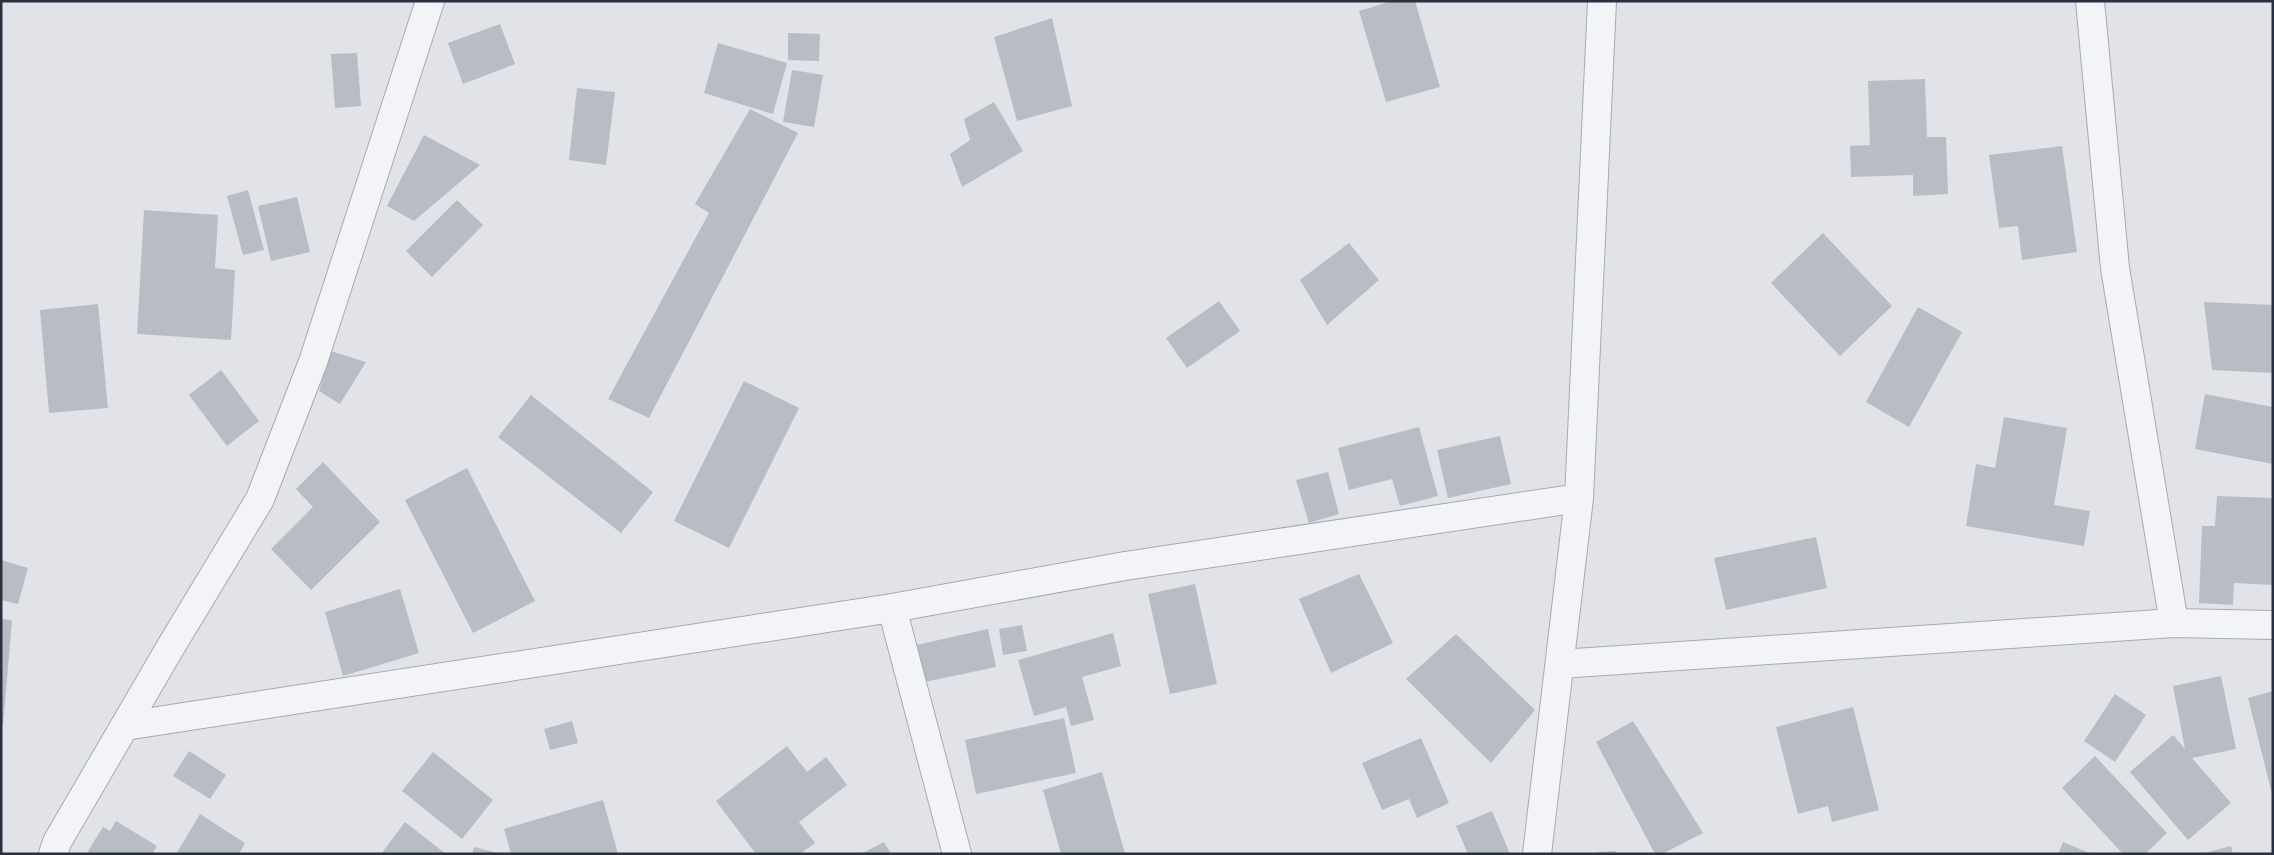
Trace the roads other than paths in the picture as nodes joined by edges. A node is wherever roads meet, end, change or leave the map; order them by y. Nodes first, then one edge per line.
1 (430, 1) edge
2 (1602, 1) edge
3 (2090, 1) edge
4 (1580, 498) junction
5 (892, 608) junction
6 (2174, 623) junction
7 (2273, 625) edge
8 (1560, 664) junction
9 (125, 726) junction
10 (53, 854) edge
11 (957, 854) edge
12 (1537, 854) edge

1 - 9 street
2 - 4 street
3 - 6 street
4 - 5 street
4 - 8 street
5 - 9 street
5 - 11 street
6 - 7 street
6 - 8 street
8 - 12 street
9 - 10 street

